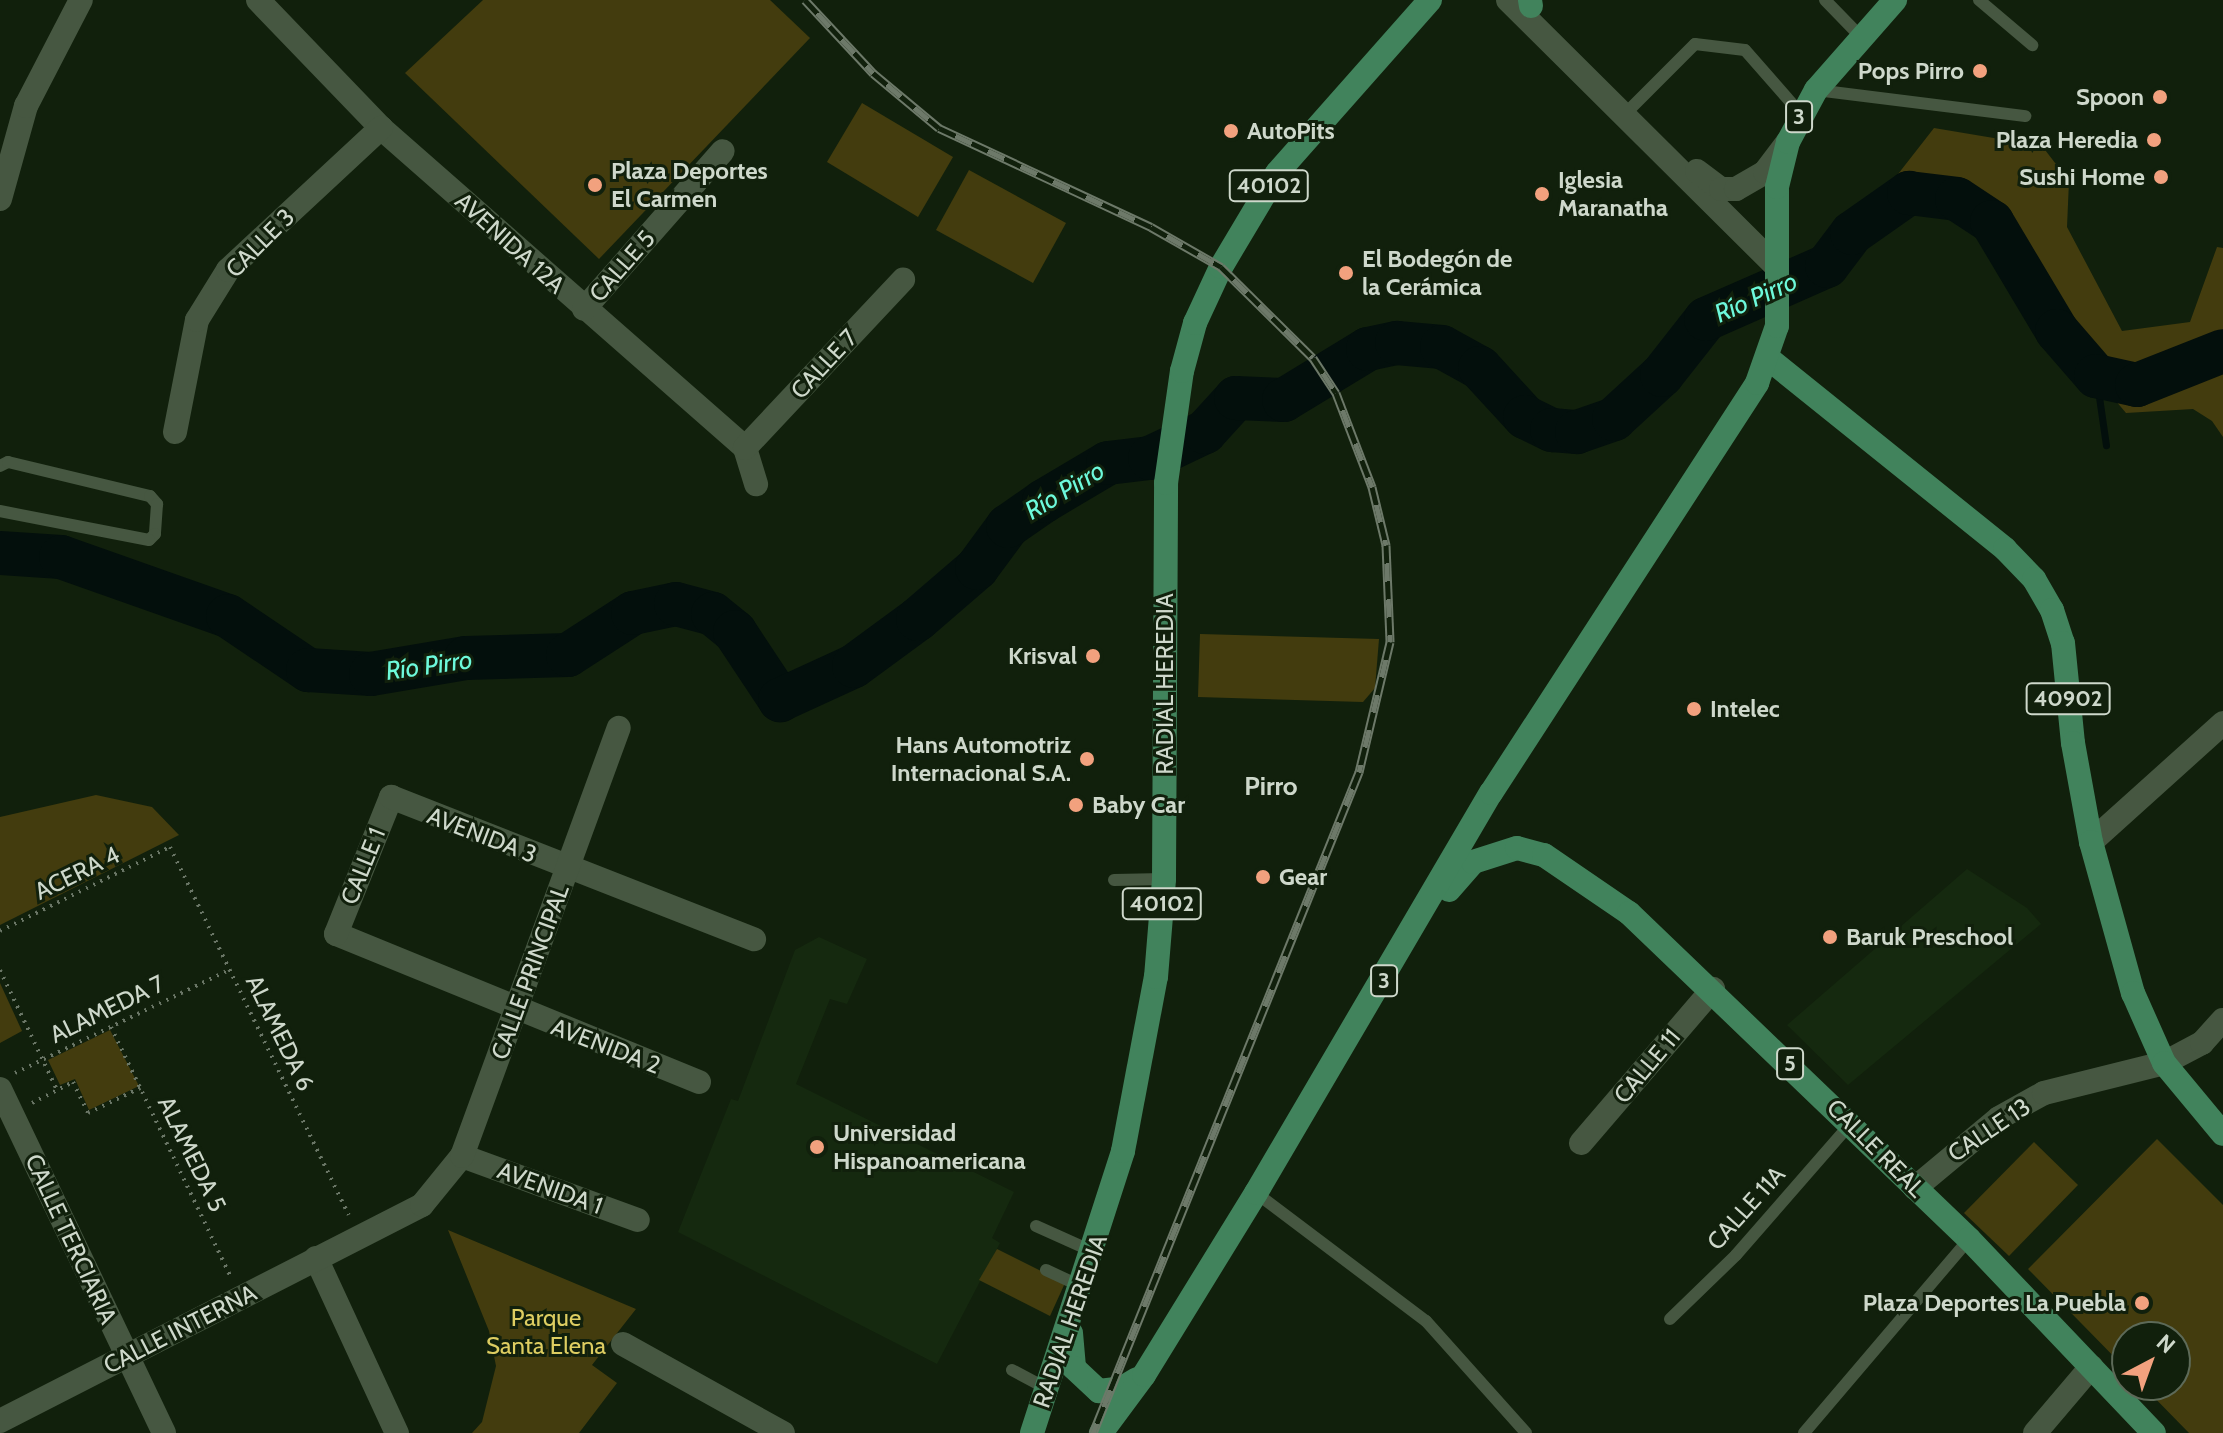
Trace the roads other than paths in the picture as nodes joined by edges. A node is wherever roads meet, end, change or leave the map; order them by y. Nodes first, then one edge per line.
1 (81, 0) edge
2 (258, 0) edge
3 (1430, 0) edge
4 (1825, 0) edge
5 (1895, 0) edge
6 (1979, 0) edge
7 (1524, 1) edge
8 (1862, 38) junction
9 (2032, 45) dead end
10 (1816, 90) junction
11 (1632, 107) junction
12 (1801, 114) junction
13 (2025, 116) dead end
14 (381, 128) junction
15 (1788, 142) junction
16 (723, 151) dead end
17 (0, 199) edge
18 (1774, 268) junction
19 (903, 280) dead end
20 (584, 309) junction
21 (1769, 359) junction
22 (175, 432) dead end
23 (745, 448) junction
24 (0, 466) edge
25 (756, 484) dead end
26 (0, 511) edge
27 (2223, 723) edge
28 (619, 728) dead end
29 (391, 797) joint
30 (2091, 842) junction
31 (568, 868) junction
32 (1164, 879) junction
33 (1114, 880) dead end
34 (336, 934) joint
35 (754, 939) dead end
36 (1399, 956) junction
37 (1713, 989) junction
38 (515, 1011) junction
39 (2223, 1020) edge
40 (2164, 1063) junction
41 (699, 1082) dead end
42 (0, 1089) edge
43 (1851, 1123) junction
44 (2223, 1134) edge
45 (1581, 1143) dead end
46 (462, 1156) junction
47 (1915, 1188) junction
48 (1256, 1193) junction
49 (638, 1220) dead end
50 (1036, 1226) dead end
51 (358, 1235) joint
52 (1969, 1239) junction
53 (1094, 1253) junction
54 (316, 1258) junction
55 (1046, 1270) dead end
56 (1081, 1286) junction
57 (1073, 1315) junction
58 (1670, 1319) dead end
59 (623, 1344) dead end
60 (126, 1356) junction
61 (2091, 1367) junction
62 (1012, 1370) dead end
63 (1144, 1375) junction
64 (1046, 1388) junction
65 (0, 1421) edge
66 (164, 1433) edge
67 (397, 1433) edge
68 (783, 1433) edge
69 (1032, 1433) edge
70 (1101, 1433) edge
71 (1526, 1433) edge
72 (1804, 1433) edge
73 (2035, 1433) edge
74 (2154, 1433) edge

1 - 17 street
2 - 14 street, AVENIDA 12A
3 - 32 main road, RADIAL HEREDIA / 40102
4 - 8 lane
5 - 8 main road, 3
6 - 9 lane
7 - 11 street
7 - 18 street
8 - 10 main road, 3
10 - 12 main road, 3
10 - 13 lane
11 - 12 lane
11 - 15 street
12 - 15 main road, 3
14 - 20 street, AVENIDA 12A
14 - 22 street, CALLE 3
15 - 18 main road, 3
16 - 20 street, CALLE 5
18 - 21 main road, 3
19 - 23 street, CALLE 7
20 - 23 street, AVENIDA 12A
21 - 30 main road, 40902
21 - 36 main road, 3
23 - 25 street
24 - 26 lane
27 - 30 street
28 - 31 street, CALLE PRINCIPAL
29 - 31 street, AVENIDA 3
29 - 34 street, CALLE 1
30 - 40 main road, 40902
31 - 35 street, AVENIDA 3
31 - 38 street, CALLE PRINCIPAL
32 - 33 lane
32 - 53 main road, RADIAL HEREDIA / 40102
34 - 38 street, AVENIDA 2
36 - 37 main road, CALLE REAL / 5
36 - 48 main road, 3
37 - 43 main road, CALLE REAL / 5
37 - 45 street, CALLE 11
38 - 41 street, AVENIDA 2
38 - 46 street, CALLE PRINCIPAL
39 - 40 street, CALLE 13
40 - 44 main road, 40902
40 - 47 street, CALLE 13
42 - 60 street, CALLE TERCIARIA
43 - 47 main road, CALLE REAL / 5
43 - 58 lane, CALLE 11A
46 - 49 street, AVENIDA 1
46 - 51 street, CALLE PRINCIPAL
47 - 52 main road, CALLE REAL / 5
48 - 63 main road, 3
48 - 71 lane
50 - 53 lane
51 - 54 street, CALLE INTERNA
52 - 61 main road, CALLE REAL / 5
52 - 72 lane
53 - 56 main road, RADIAL HEREDIA / 40102
54 - 60 street, CALLE INTERNA
54 - 67 street
55 - 56 lane
56 - 57 main road, RADIAL HEREDIA / 40102
57 - 63 main road
57 - 64 main road, RADIAL HEREDIA / 40102
59 - 68 street
60 - 65 street, CALLE INTERNA
60 - 66 street, CALLE TERCIARIA
61 - 73 street
61 - 74 main road, CALLE REAL / 5
62 - 64 lane
63 - 70 main road, 3
64 - 69 main road, RADIAL HEREDIA / 40102

